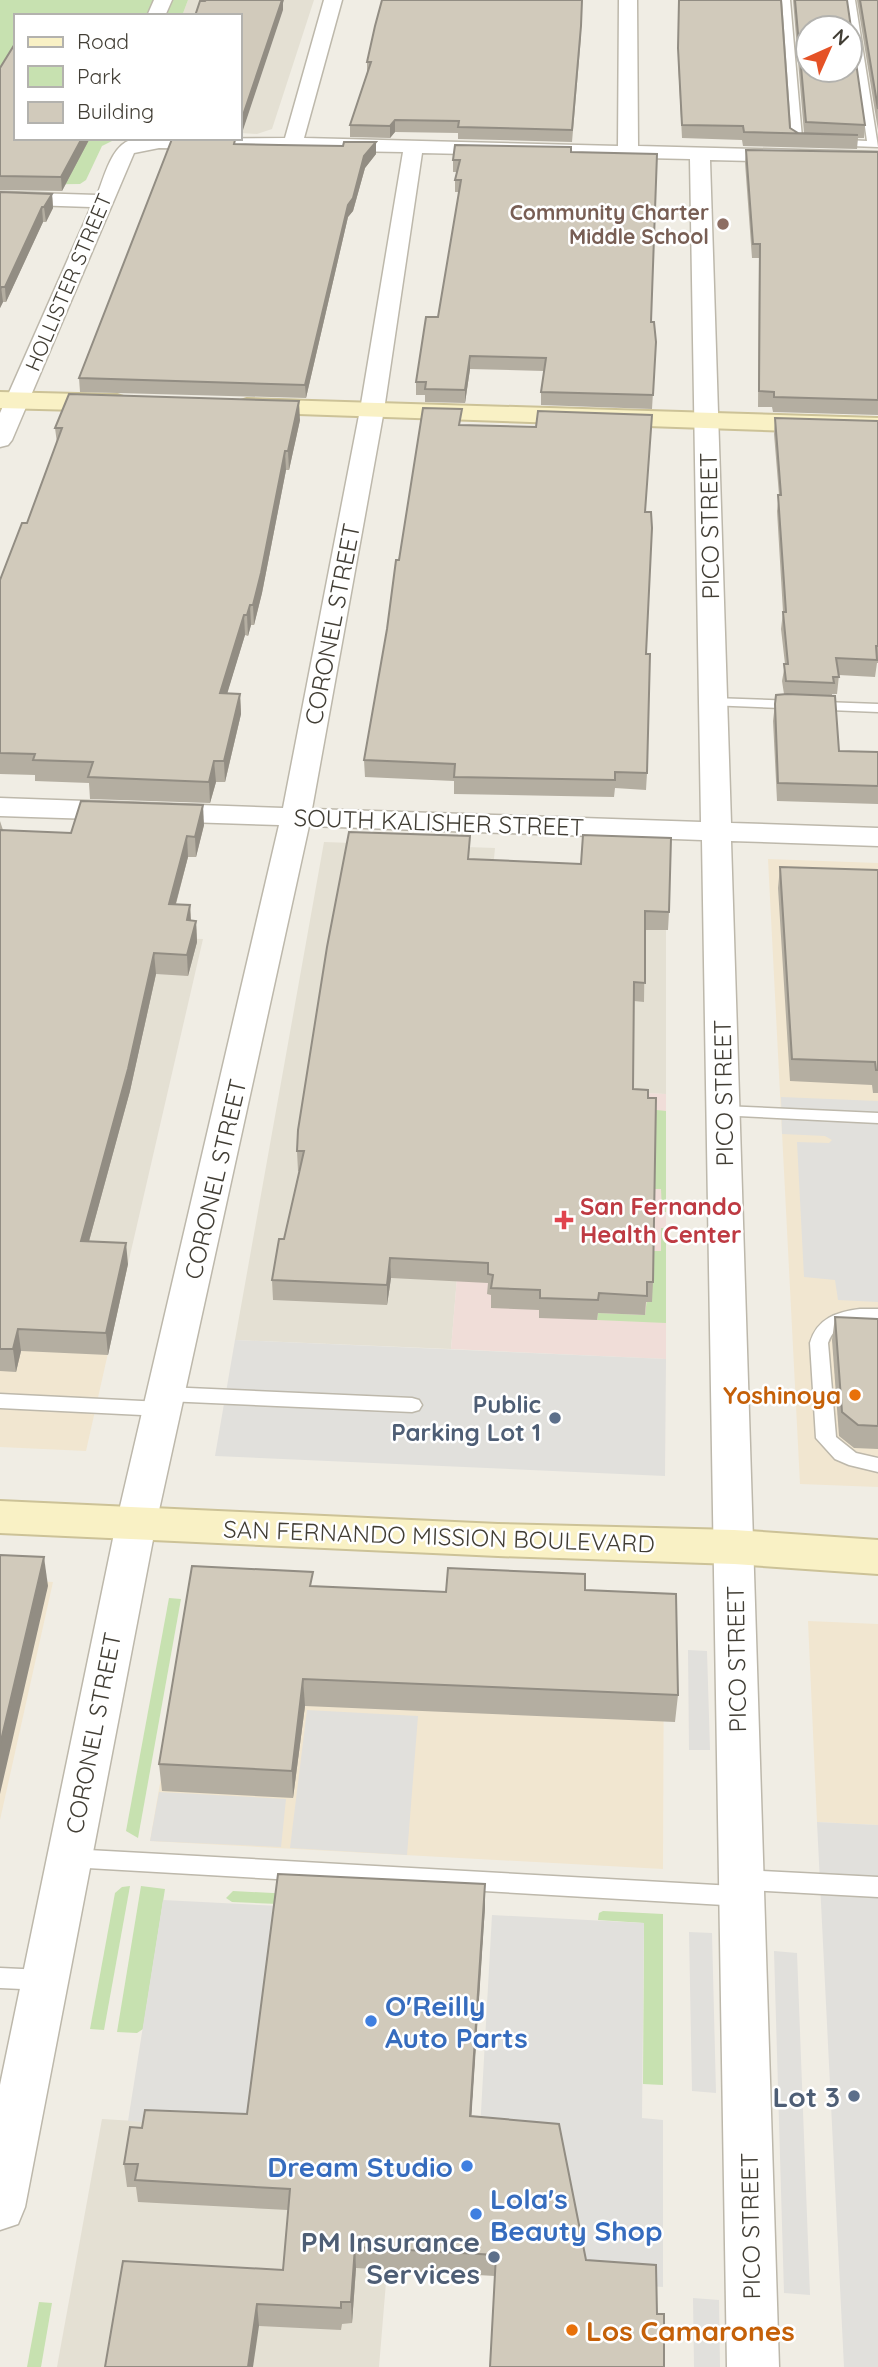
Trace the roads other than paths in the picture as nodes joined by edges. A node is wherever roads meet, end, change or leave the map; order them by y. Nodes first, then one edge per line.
1 (333, 0) edge
2 (628, 0) edge
3 (786, 0) edge
4 (851, 0) edge
5 (124, 142) edge
6 (293, 144) junction
7 (412, 148) junction
8 (876, 149) edge
9 (628, 152) junction
10 (700, 154) junction
11 (0, 198) edge
12 (103, 201) junction
13 (8, 401) edge
14 (143, 404) edge
15 (224, 406) edge
16 (372, 410) junction
17 (707, 420) junction
18 (878, 426) edge
19 (0, 440) edge
20 (713, 702) junction
21 (878, 710) edge
22 (0, 807) edge
23 (296, 817) junction
24 (717, 832) junction
25 (878, 837) edge
26 (723, 1111) junction
27 (878, 1118) edge
28 (878, 1315) edge
29 (0, 1401) edge
30 (164, 1402) junction
31 (412, 1405) dead end
32 (878, 1465) edge
33 (0, 1517) edge
34 (136, 1524) junction
35 (734, 1547) junction
36 (878, 1557) edge
37 (68, 1858) junction
38 (878, 1887) edge
39 (741, 1888) junction
40 (0, 1978) edge
41 (44, 1980) junction
42 (0, 2207) edge
43 (753, 2367) edge

1 - 6 street
2 - 9 street
3 - 8 lane
4 - 8 lane
5 - 6 street
5 - 12 street, HOLLISTER STREET
6 - 7 street
7 - 9 street
7 - 16 street, CORONEL STREET
8 - 10 street
9 - 10 street
10 - 17 street, PICO STREET
11 - 12 street
12 - 13 street, HOLLISTER STREET
13 - 14 main road
13 - 19 street, HOLLISTER STREET
15 - 16 main road
16 - 17 main road
16 - 23 street, CORONEL STREET
17 - 18 main road
17 - 20 street, PICO STREET
20 - 21 lane
20 - 24 street, PICO STREET
22 - 23 street, SOUTH KALISHER STREET
23 - 24 street, SOUTH KALISHER STREET
23 - 30 street, CORONEL STREET
24 - 25 street, SOUTH KALISHER STREET
24 - 26 street, PICO STREET
26 - 27 lane
26 - 35 street, PICO STREET
28 - 32 lane
29 - 30 lane
30 - 31 lane
30 - 34 street, CORONEL STREET
33 - 34 main road, SAN FERNANDO MISSION BOULEVARD
34 - 35 main road, SAN FERNANDO MISSION BOULEVARD
34 - 37 street, CORONEL STREET
35 - 36 main road, SAN FERNANDO MISSION BOULEVARD
35 - 39 street, PICO STREET
37 - 39 lane
37 - 41 street, CORONEL STREET
38 - 39 lane
39 - 43 street, PICO STREET
40 - 41 lane
41 - 42 street, CORONEL STREET

